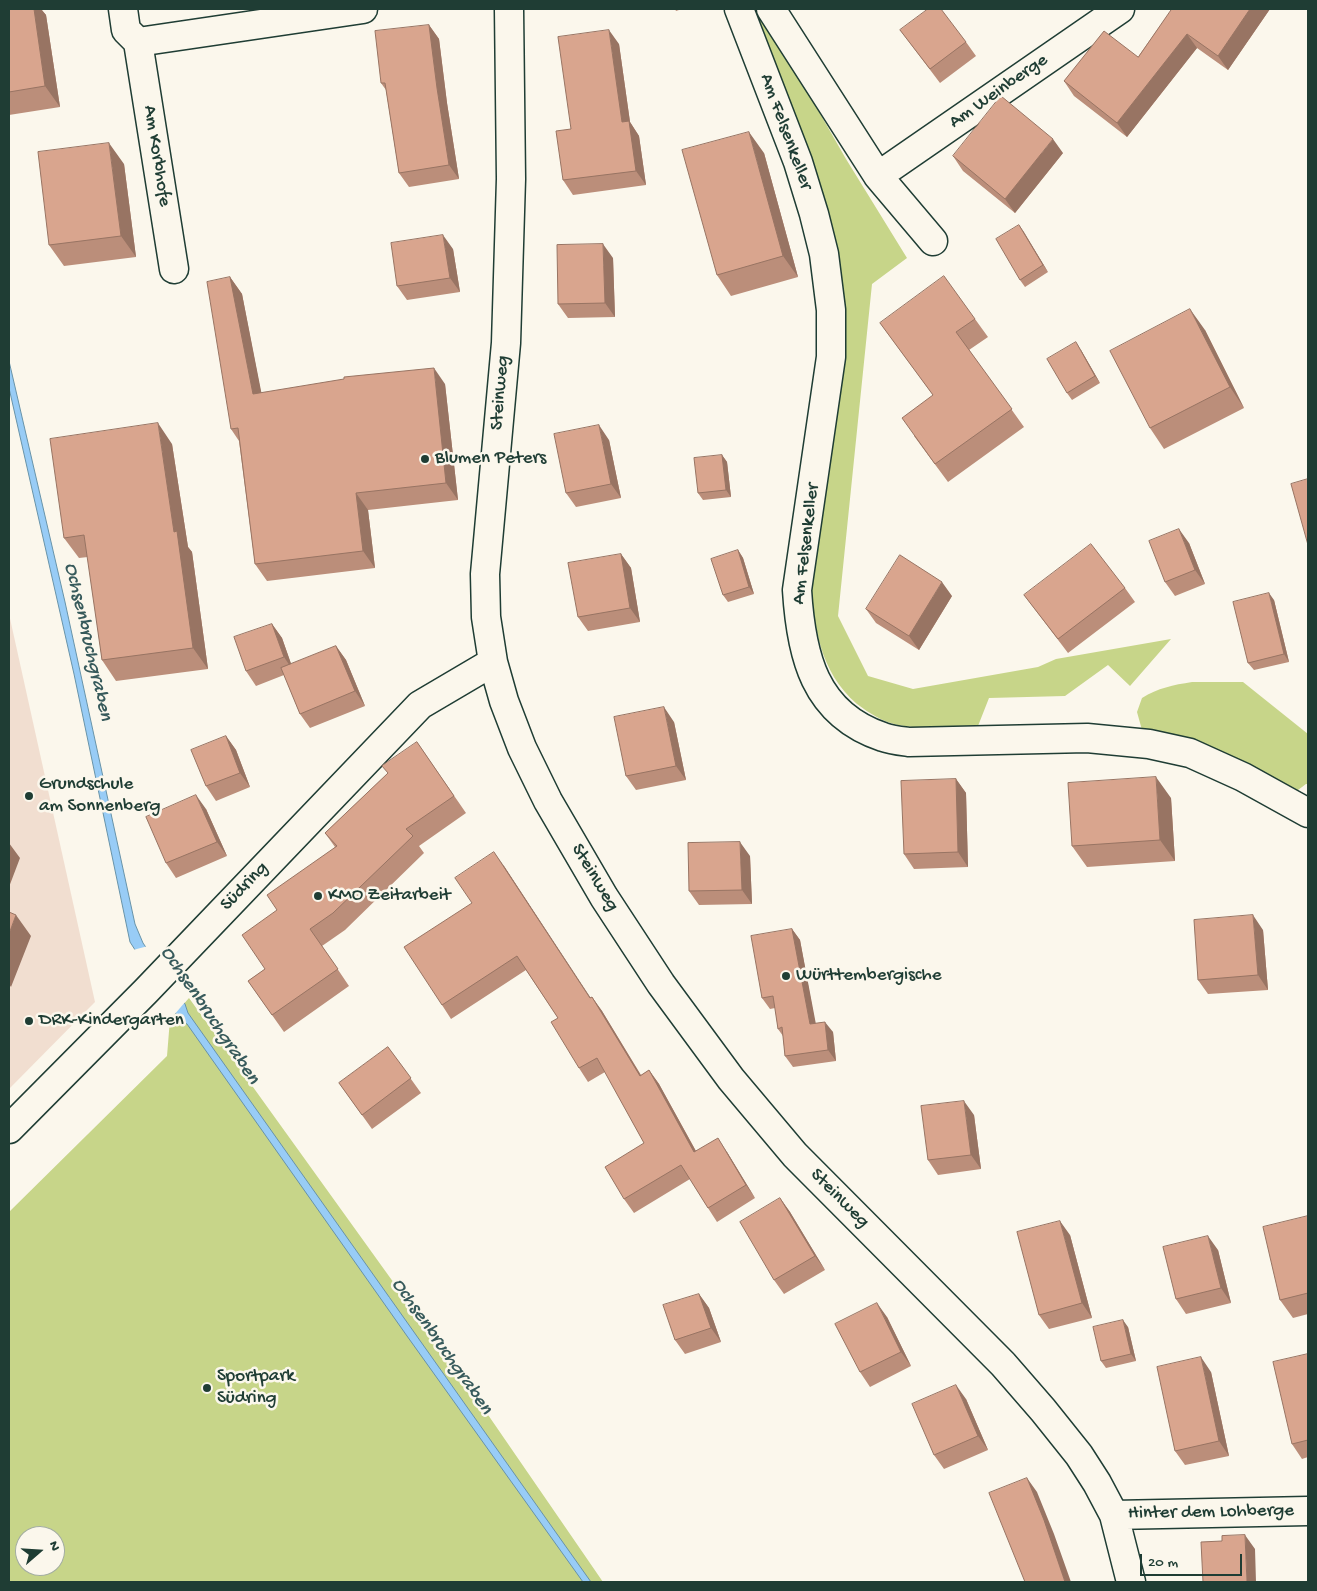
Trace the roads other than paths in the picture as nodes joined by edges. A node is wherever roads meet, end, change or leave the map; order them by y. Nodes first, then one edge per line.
1 (123, 9) edge
2 (363, 9) edge
3 (509, 9) edge
4 (739, 9) edge
5 (771, 9) edge
6 (1120, 9) edge
7 (138, 42) junction
8 (878, 176) junction
9 (933, 242) dead end
10 (174, 269) dead end
11 (493, 662) junction
12 (1308, 813) edge
13 (9, 1128) edge
14 (1308, 1511) edge
15 (1114, 1515) junction
16 (1131, 1582) edge

1 - 7 street, Am Korbhofe
2 - 7 street
3 - 11 street, Steinweg
4 - 12 street, Am Felsenkeller
5 - 8 street
6 - 8 street, Am Weinberge
7 - 10 street, Am Korbhofe
8 - 9 street
11 - 13 street, Südring
11 - 15 street, Steinweg
14 - 15 street, Hinter dem Lohberge
15 - 16 street, Steinweg

